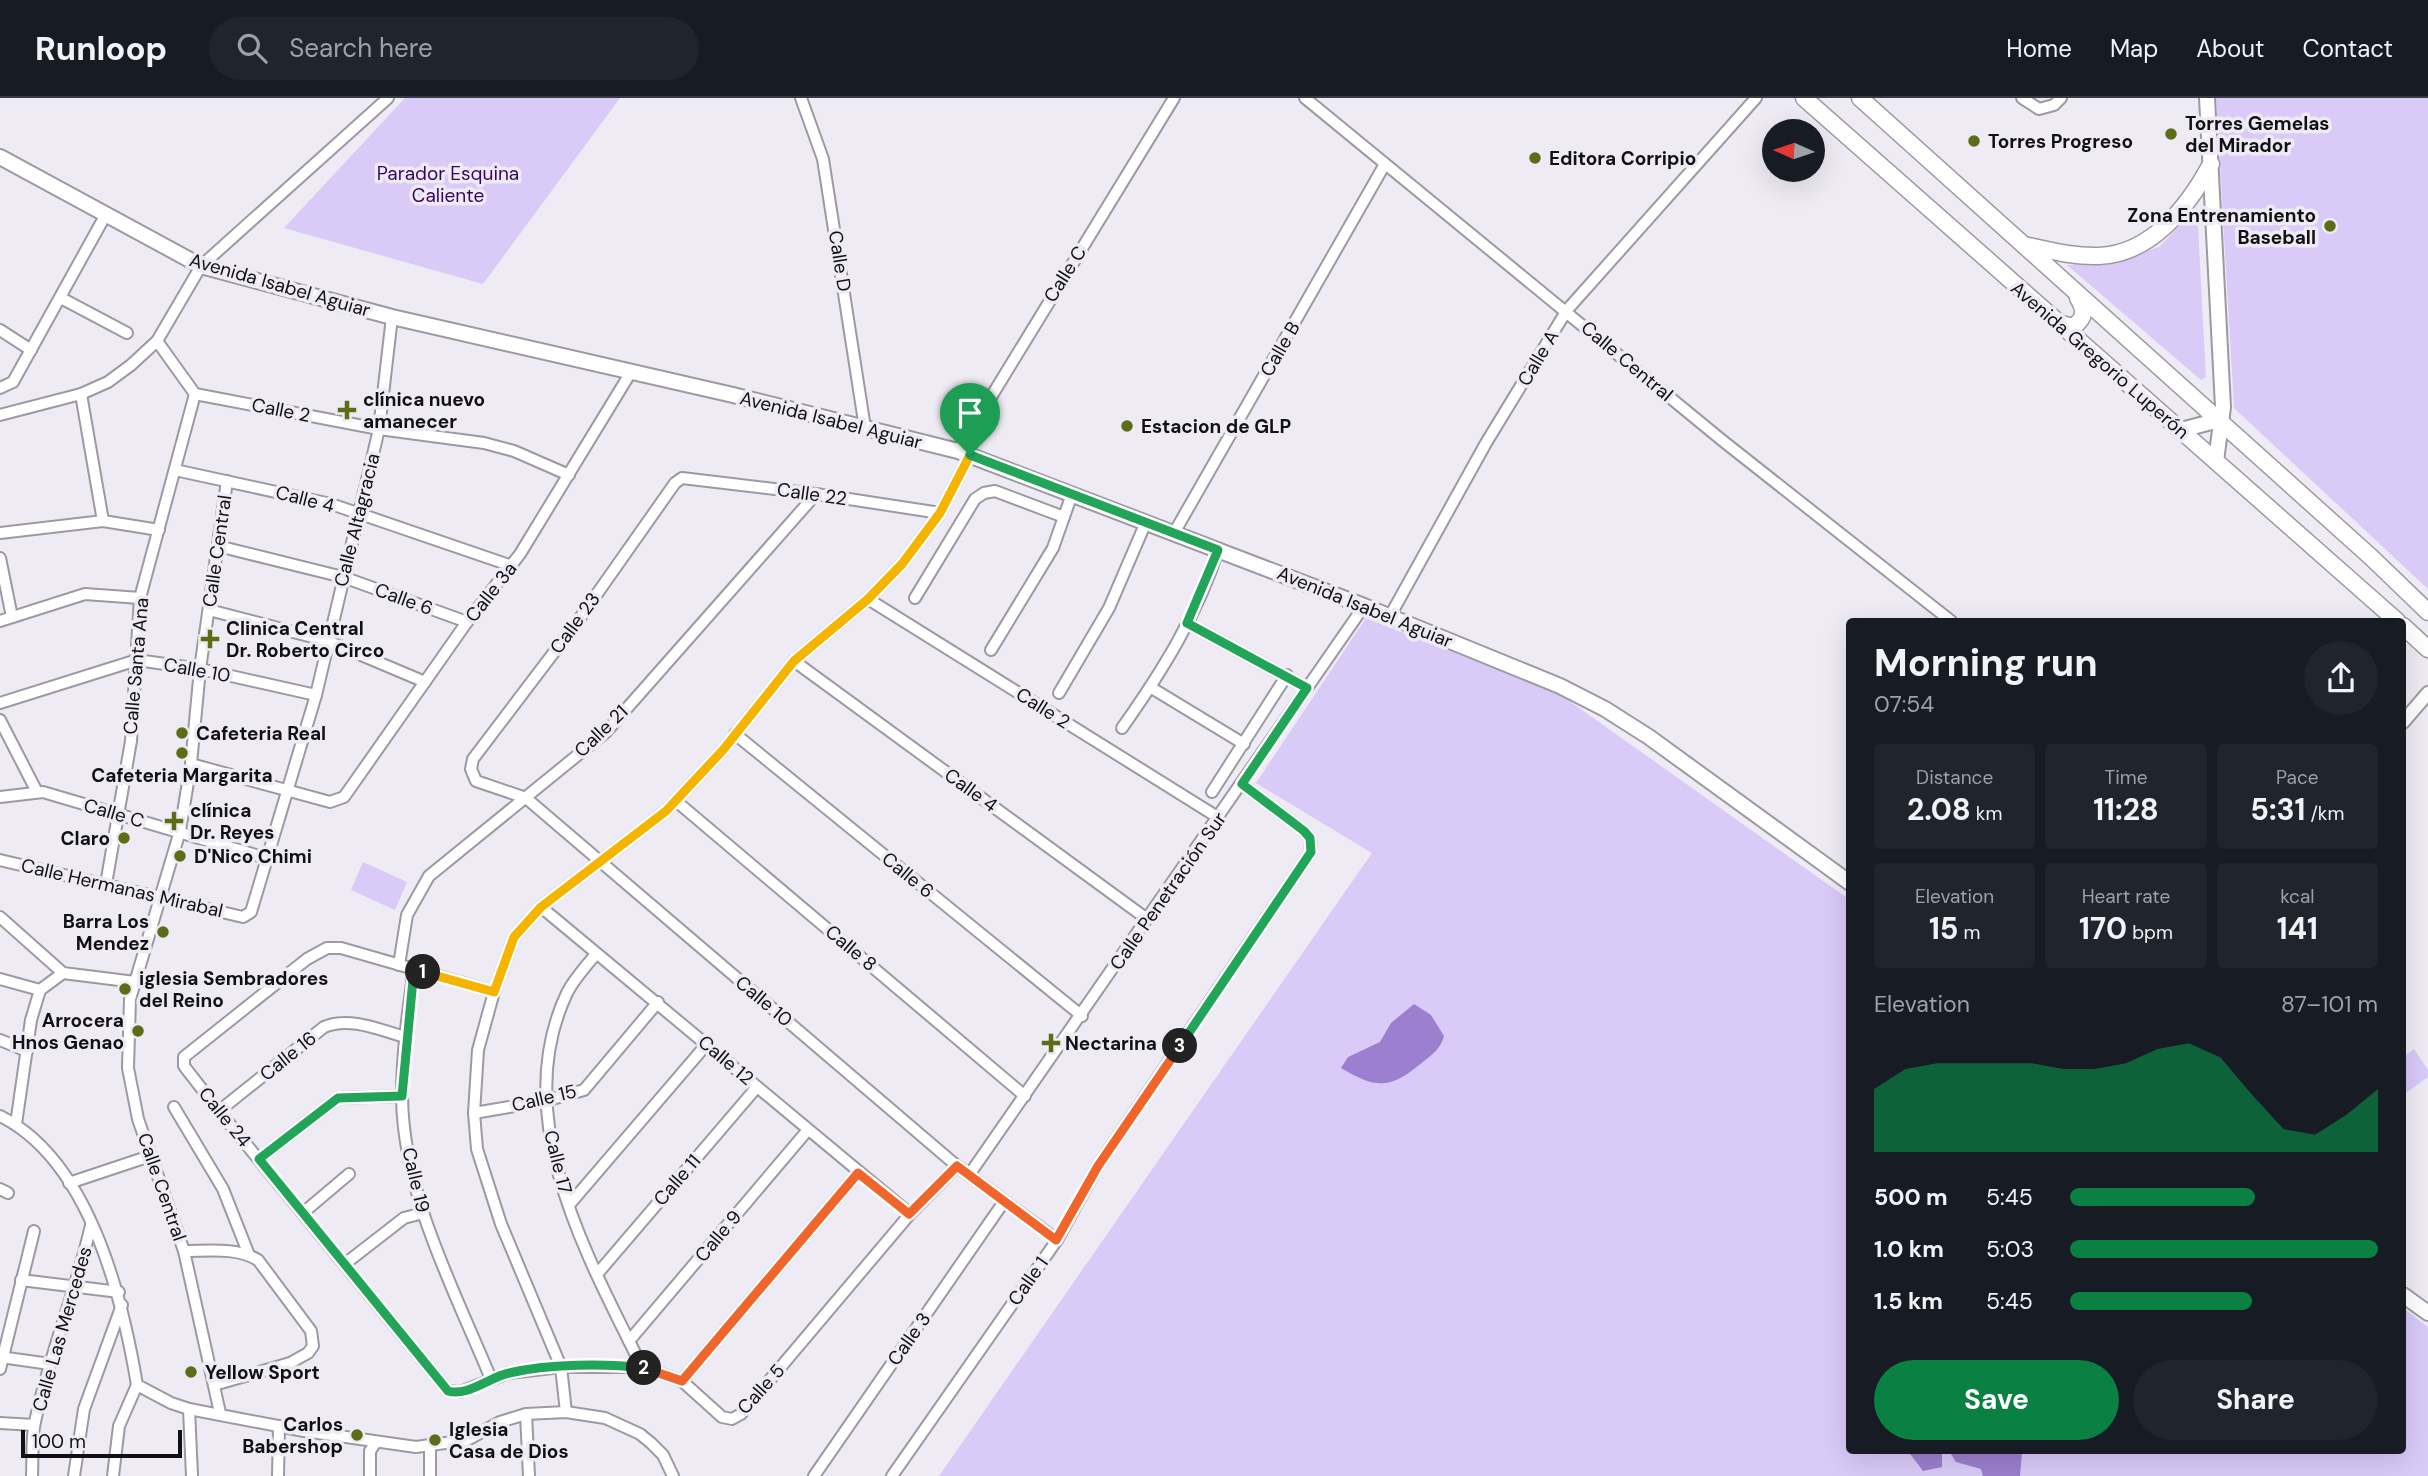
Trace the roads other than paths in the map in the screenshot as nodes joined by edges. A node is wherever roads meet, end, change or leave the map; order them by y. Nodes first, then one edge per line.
1 (388, 98) edge
2 (801, 98) edge
3 (1174, 98) edge
4 (1305, 98) edge
5 (1756, 98) edge
6 (1804, 98) edge
7 (1860, 98) edge
8 (2022, 98) edge
9 (2061, 98) edge
10 (2207, 98) edge
11 (0, 157) edge
12 (1385, 164) junction
13 (2211, 164) junction
14 (105, 216) junction
15 (2024, 246) junction
16 (201, 266) junction
17 (2075, 294) junction
18 (61, 298) junction
19 (1567, 310) junction
20 (392, 317) junction
21 (2056, 322) junction
22 (0, 330) edge
23 (127, 333) dead end
24 (157, 341) junction
25 (31, 349) junction
26 (631, 372) junction
27 (0, 388) edge
28 (81, 394) junction
29 (195, 394) junction
30 (0, 415) edge
31 (2219, 420) junction
32 (865, 428) junction
33 (379, 429) junction
34 (2181, 430) junction
35 (964, 453) junction
36 (2216, 461) junction
37 (176, 470) junction
38 (569, 475) junction
39 (682, 478) joint
40 (227, 481) junction
41 (816, 494) junction
42 (1072, 494) junction
43 (358, 513) junction
44 (940, 513) junction
45 (1063, 517) junction
46 (103, 521) junction
47 (1146, 522) junction
48 (159, 530) junction
49 (0, 533) edge
50 (1174, 533) junction
51 (218, 546) junction
52 (1218, 550) junction
53 (0, 558) edge
54 (512, 566) junction
55 (343, 577) junction
56 (2402, 588) junction
57 (140, 598) junction
58 (915, 598) dead end
59 (868, 599) junction
60 (2428, 604) edge
61 (1364, 606) junction
62 (209, 610) junction
63 (2428, 612) edge
64 (1390, 616) junction
65 (12, 617) junction
66 (1947, 618) edge
67 (2394, 618) edge
68 (0, 621) edge
69 (467, 622) junction
70 (1187, 623) junction
71 (2406, 629) edge
72 (328, 640) junction
73 (2428, 649) edge
74 (991, 650) dead end
75 (137, 660) junction
76 (794, 661) junction
77 (200, 669) junction
78 (1287, 675) junction
79 (425, 682) junction
80 (1150, 687) junction
81 (1307, 688) junction
82 (1059, 693) dead end
83 (2428, 693) edge
84 (316, 695) junction
85 (0, 704) edge
86 (2406, 719) edge
87 (0, 720) edge
88 (1122, 728) dead end
89 (735, 734) junction
90 (1244, 744) junction
91 (191, 764) junction
92 (471, 769) joint
93 (1242, 784) junction
94 (286, 788) junction
95 (37, 792) junction
96 (1212, 792) dead end
97 (0, 797) edge
98 (526, 798) junction
99 (676, 801) junction
100 (118, 816) junction
101 (1219, 818) junction
102 (180, 831) junction
103 (266, 858) junction
104 (0, 860) edge
105 (600, 862) junction
106 (1846, 880) edge
107 (106, 884) junction
108 (161, 896) junction
109 (541, 907) junction
110 (0, 917) edge
111 (243, 917) joint
112 (1147, 919) junction
113 (596, 954) junction
114 (399, 965) junction
115 (414, 969) junction
116 (62, 973) junction
117 (0, 979) edge
118 (135, 982) junction
119 (40, 990) junction
120 (494, 992) junction
121 (658, 1003) junction
122 (1082, 1016) junction
123 (405, 1037) junction
124 (0, 1040) edge
125 (706, 1045) junction
126 (27, 1051) junction
127 (757, 1087) junction
128 (402, 1096) junction
129 (1025, 1096) junction
130 (545, 1101) junction
131 (174, 1107) dead end
132 (219, 1111) junction
133 (474, 1113) junction
134 (0, 1116) edge
135 (16, 1124) junction
136 (807, 1131) junction
137 (150, 1156) junction
138 (259, 1159) junction
139 (957, 1166) junction
140 (858, 1173) junction
141 (349, 1174) dead end
142 (969, 1175) junction
143 (69, 1183) junction
144 (1003, 1203) junction
145 (569, 1205) junction
146 (304, 1212) junction
147 (423, 1213) junction
148 (909, 1214) junction
149 (91, 1225) junction
150 (34, 1231) dead end
151 (1056, 1240) junction
152 (184, 1251) junction
153 (249, 1255) junction
154 (346, 1264) junction
155 (598, 1273) junction
156 (21, 1280) junction
157 (76, 1286) junction
158 (118, 1292) junction
159 (2406, 1297) edge
160 (122, 1305) junction
161 (2428, 1313) edge
162 (629, 1341) junction
163 (1, 1357) edge
164 (50, 1364) junction
165 (561, 1367) junction
166 (642, 1367) junction
167 (0, 1369) edge
168 (491, 1379) junction
169 (682, 1381) junction
170 (137, 1385) junction
171 (214, 1385) junction
172 (455, 1393) joint
173 (189, 1409) junction
174 (566, 1412) junction
175 (220, 1413) junction
176 (526, 1414) junction
177 (0, 1423) edge
178 (34, 1425) junction
179 (279, 1426) junction
180 (376, 1442) junction
181 (430, 1445) junction
182 (32, 1476) edge
183 (74, 1476) edge
184 (113, 1476) edge
185 (192, 1476) edge
186 (278, 1476) edge
187 (370, 1476) edge
188 (430, 1476) edge
189 (529, 1476) edge
190 (673, 1476) edge
191 (814, 1476) edge
192 (892, 1476) edge

1 - 16 street
2 - 32 street, Calle D
3 - 35 street, Calle C
4 - 12 street, Calle Central
5 - 19 street, Calle A
6 - 21 main road, Avenida Gregorio Luperón
7 - 15 main road, Avenida Gregorio Luperón
8 - 9 street
10 - 13 main road
11 - 14 main road, Avenida Isabel Aguiar
12 - 19 street, Calle Central
12 - 50 street, Calle B
13 - 15 main road
13 - 31 main road
14 - 16 main road, Avenida Isabel Aguiar
14 - 18 street
15 - 17 main road, Avenida Gregorio Luperón
16 - 20 main road, Avenida Isabel Aguiar
16 - 24 street
17 - 21 main road
17 - 31 main road, Avenida Gregorio Luperón
18 - 23 street
18 - 25 street
19 - 64 street, Calle A
19 - 66 street, Calle Central
20 - 26 main road, Avenida Isabel Aguiar
20 - 33 street, Calle Altagracia
21 - 34 main road, Avenida Gregorio Luperón
22 - 25 street
24 - 28 street
24 - 29 street
25 - 27 street
26 - 32 main road, Avenida Isabel Aguiar
26 - 38 street, Calle 3a
28 - 30 street
28 - 46 street
29 - 33 street, Calle 2
29 - 37 street, Calle Santa Ana
31 - 34 main road
31 - 36 main road
31 - 56 main road, Avenida Gregorio Luperón
32 - 35 main road, Avenida Isabel Aguiar
33 - 38 street, Calle 2
33 - 43 street, Calle Altagracia
34 - 36 main road, Avenida Gregorio Luperón
35 - 42 main road, Avenida Isabel Aguiar
35 - 44 street, Calle C
36 - 67 main road, Avenida Gregorio Luperón
37 - 40 street, Calle 4
37 - 48 street, Calle Santa Ana
38 - 54 street, Calle 3a
39 - 41 street, Calle 22
39 - 92 street, Calle 23
40 - 43 street, Calle 4
40 - 51 street, Calle Central
41 - 44 street, Calle 22
41 - 98 street, Calle 21
42 - 45 street
42 - 47 main road, Avenida Isabel Aguiar
43 - 54 street, Calle 4
43 - 55 street, Calle Altagracia
44 - 59 street, Calle C
45 - 58 street
45 - 74 street
46 - 48 street
46 - 49 street
47 - 50 main road, Avenida Isabel Aguiar
47 - 82 street
48 - 57 street, Calle Santa Ana
50 - 52 main road, Avenida Isabel Aguiar
51 - 55 street, Calle 6
51 - 62 street, Calle Central
52 - 61 main road, Avenida Isabel Aguiar
52 - 70 street
53 - 65 street
54 - 69 street, Calle 3a
55 - 69 street, Calle 6
55 - 72 street, Calle Altagracia
56 - 60 main road
56 - 63 main road, Avenida Gregorio Luperón
57 - 65 street
57 - 75 street, Calle Santa Ana
59 - 76 street, Calle C
59 - 101 street, Calle 2
61 - 64 main road, Avenida Isabel Aguiar
61 - 81 street, Calle Penetración Sur
62 - 72 street
62 - 77 street, Calle Central
64 - 106 main road, Avenida Isabel Aguiar
65 - 68 street
69 - 79 street, Calle 3a
70 - 78 street
70 - 80 street
71 - 73 main road
72 - 79 street
72 - 84 street, Calle Altagracia
75 - 77 street, Calle 10
75 - 85 street, Calle 10
75 - 100 street, Calle Santa Ana
76 - 89 street, Calle C
76 - 112 street, Calle 4
77 - 84 street, Calle 10
77 - 91 street, Calle Central
78 - 81 street
78 - 90 street
79 - 94 street, Calle 3a
80 - 88 street
80 - 90 street
81 - 93 street, Calle Penetración Sur
83 - 86 street
84 - 94 street, Calle Altagracia
87 - 95 street
89 - 99 street, Calle C
89 - 122 street, Calle 6
90 - 96 street
91 - 94 street
91 - 102 street, Calle Central
92 - 98 street, Calle 10
93 - 101 street, Calle Penetración Sur
93 - 151 street, Calle 1
94 - 103 street, Calle Altagracia
95 - 97 street, Calle C
95 - 100 street, Calle C
98 - 105 street, Calle 10
98 - 114 street, Calle 21
99 - 105 street, Calle C
99 - 129 street, Calle 8
100 - 102 street, Calle C
100 - 107 street, Calle Santa Ana
101 - 112 street, Calle Penetración Sur
102 - 103 street, Calle C
102 - 108 street, Calle Central
103 - 111 street, Calle Altagracia
104 - 107 street, Calle Hermanas Mirabal
105 - 109 street, Calle C
105 - 139 street, Calle 10
107 - 108 street, Calle Hermanas Mirabal
108 - 111 street, Calle Hermanas Mirabal
108 - 118 street, Calle Central
109 - 113 street, Calle 12
109 - 120 street, Calle C
110 - 116 street
112 - 122 street, Calle Penetración Sur
113 - 121 street, Calle 12
113 - 130 street, Calle 17
114 - 115 street
114 - 132 street, Calle 24
115 - 120 street
115 - 123 street, Calle 19
116 - 118 street
116 - 119 street
117 - 119 street
118 - 137 street, Calle Central
119 - 126 street
120 - 133 street, Calle C
121 - 125 street, Calle 12
121 - 130 street, Calle 15
122 - 129 street, Calle Penetración Sur
123 - 128 street, Calle 19
123 - 132 street, Calle 16
124 - 126 street
125 - 127 street, Calle 12
125 - 145 street
126 - 135 street
127 - 136 street, Calle 12
127 - 155 street, Calle 11
128 - 138 street
128 - 147 street, Calle 19
129 - 142 street, Calle Penetración Sur
130 - 133 street, Calle 15
130 - 145 street, Calle 17
131 - 153 street
132 - 138 street, Calle 24
133 - 165 street, Calle C
134 - 135 street
135 - 143 street
136 - 140 street, Calle 12
136 - 162 street, Calle 9
137 - 143 street
137 - 152 street, Calle Central
138 - 146 street, Calle 24
139 - 142 street, Calle 10
139 - 148 street, Calle 5
140 - 148 street, Calle 12
140 - 169 street
141 - 146 street
142 - 144 street, Calle 10
143 - 149 street
144 - 151 street, Calle 10
144 - 191 street, Calle 3
145 - 155 street, Calle 17
146 - 154 street, Calle 24
147 - 154 street
147 - 168 street, Calle 19
148 - 169 street, Calle 5
149 - 157 street, Calle Las Mercedes
149 - 158 street
150 - 156 street
151 - 192 street, Calle 1
152 - 153 street
152 - 171 street, Calle Central
153 - 171 street
154 - 172 street, Calle 24
155 - 162 street, Calle 17
156 - 157 street
156 - 163 street
157 - 158 street
157 - 164 street, Calle Las Mercedes
158 - 160 street
159 - 161 main road
160 - 170 street
160 - 183 street
162 - 166 street, Calle 17
163 - 164 street
163 - 167 street
164 - 178 street, Calle Las Mercedes
165 - 166 street, Calle 5
165 - 168 street, Calle 5
165 - 174 street, Calle C
166 - 169 street, Calle 5
168 - 172 street, Calle 5
170 - 173 street
170 - 184 street
171 - 175 street, Calle Central
173 - 175 street
173 - 185 street
174 - 176 street
174 - 190 street
175 - 179 street
176 - 181 street
176 - 189 street
177 - 178 street
178 - 182 street, Calle Las Mercedes
179 - 180 street
179 - 186 street
180 - 181 street
180 - 187 street
181 - 188 street

